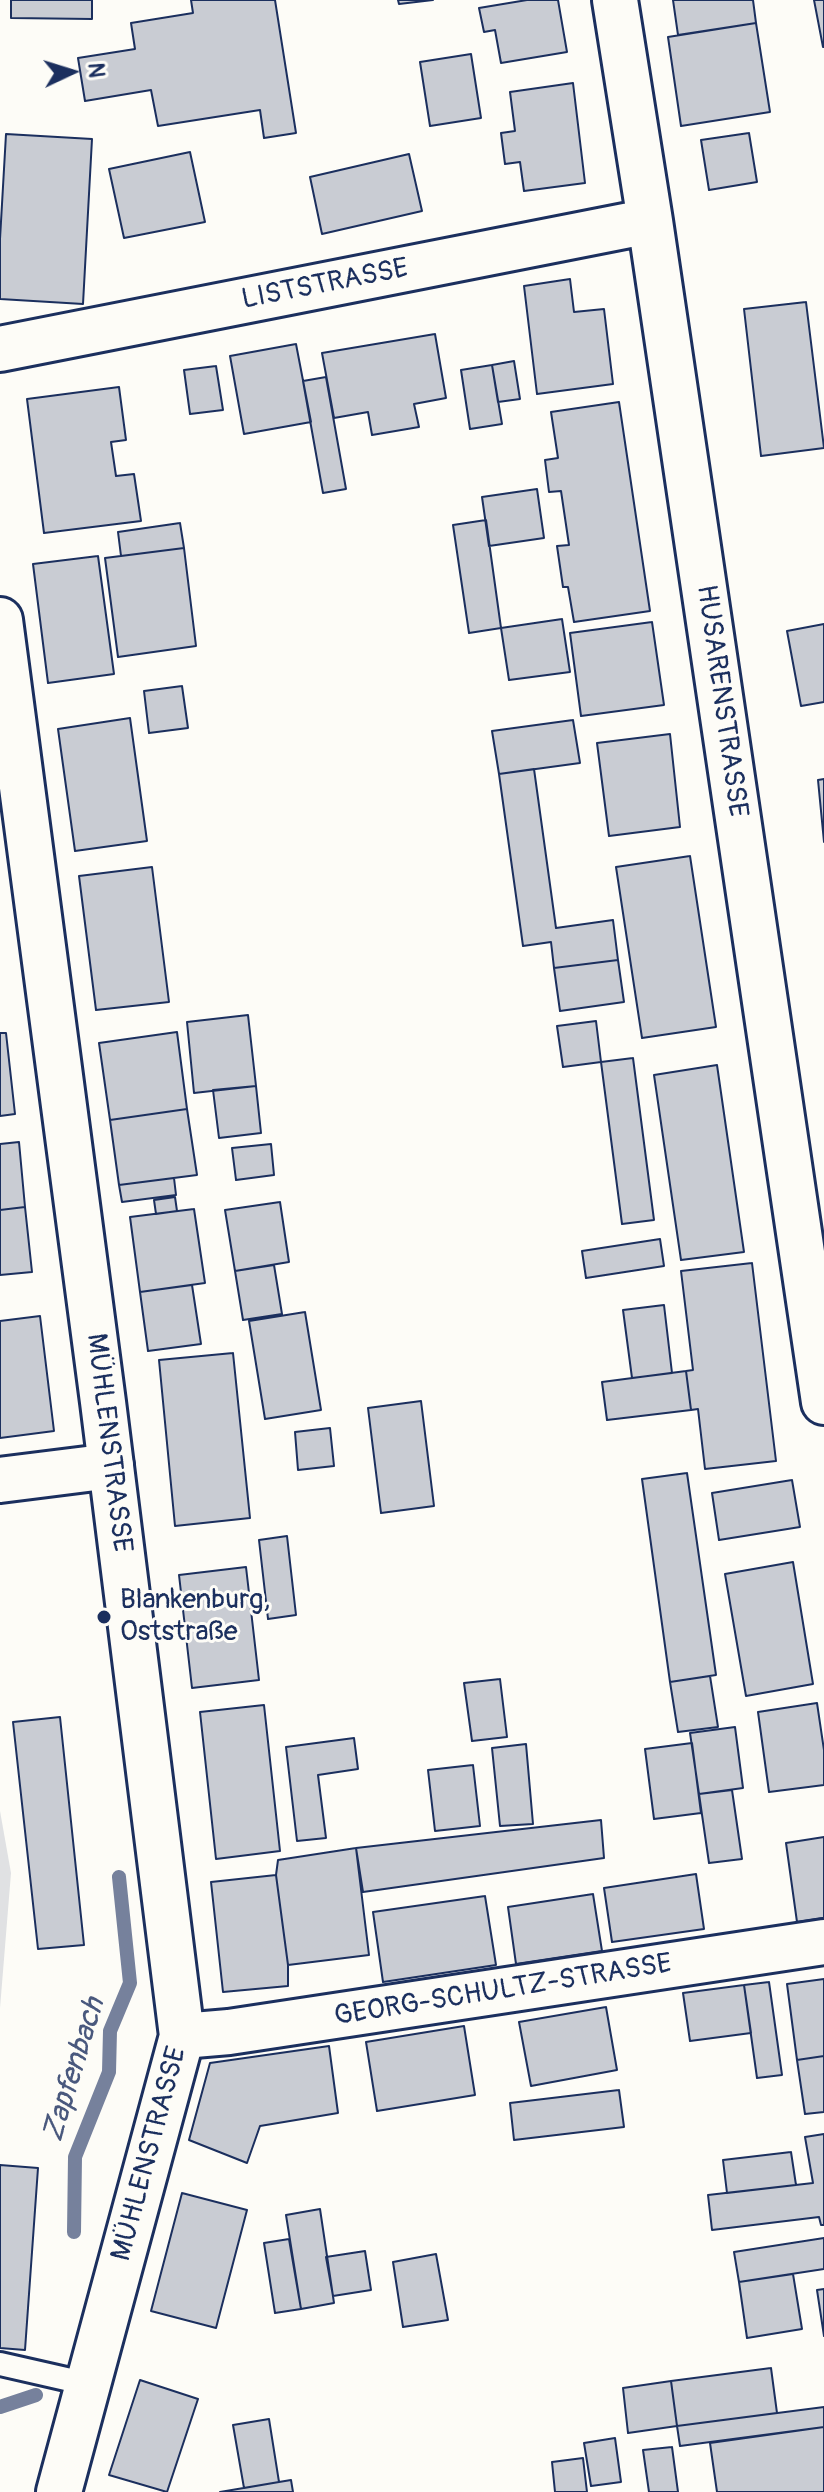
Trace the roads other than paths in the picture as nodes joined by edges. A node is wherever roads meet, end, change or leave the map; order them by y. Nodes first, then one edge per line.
1 (615, 0) edge
2 (650, 221) junction
3 (0, 349) edge
4 (0, 620) edge
5 (824, 1402) edge
6 (111, 1466) junction
7 (0, 1480) edge
8 (824, 1942) edge
9 (182, 2036) junction
10 (0, 2364) edge
11 (88, 2384) junction
12 (59, 2492) edge

1 - 2 street, HUSARENSTRASSE
2 - 3 street, LISTSTRASSE
2 - 5 street, HUSARENSTRASSE
4 - 6 street, MÜHLENSTRASSE
6 - 7 street
6 - 9 street, MÜHLENSTRASSE
8 - 9 street, GEORG-SCHULTZ-STRASSE
9 - 11 street, MÜHLENSTRASSE
10 - 11 lane
11 - 12 street, MÜHLENSTRASSE

